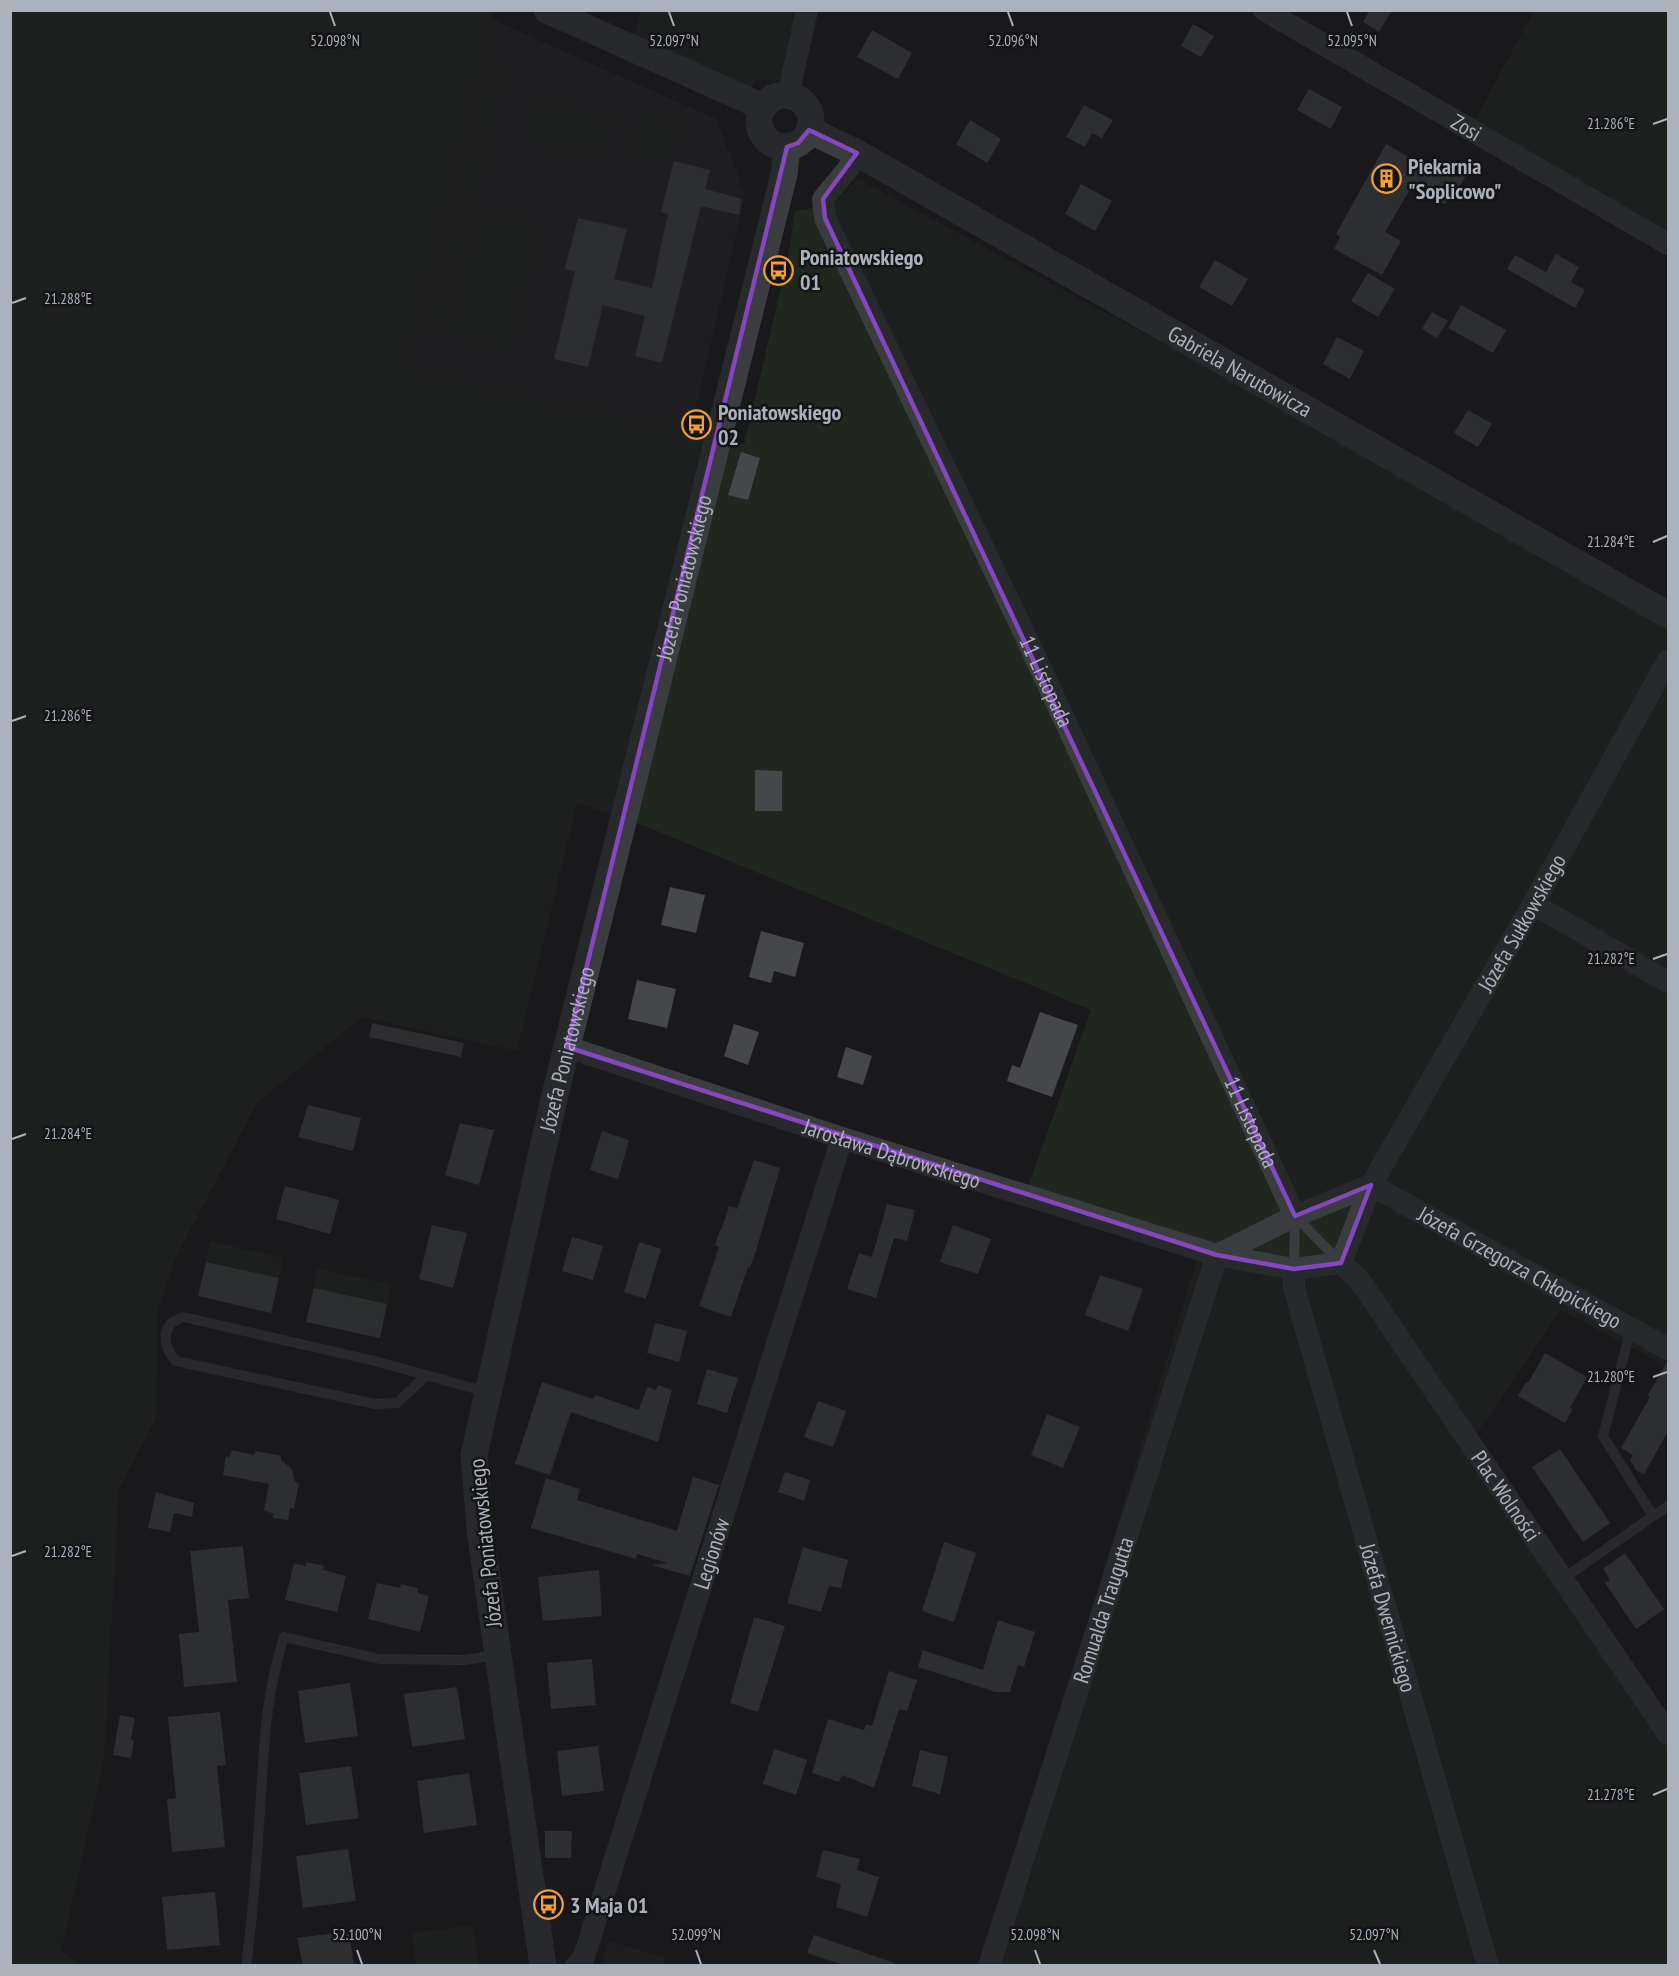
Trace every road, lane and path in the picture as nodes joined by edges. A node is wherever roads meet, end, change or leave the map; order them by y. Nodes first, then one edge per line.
1 (547, 10) edge
2 (807, 10) edge
3 (1264, 10) edge
4 (788, 96) junction
5 (764, 107) junction
6 (809, 130) junction
7 (787, 147) junction
8 (857, 153) junction
9 (1668, 244) edge
10 (1668, 615) edge
11 (1668, 660) edge
12 (1533, 904) junction
13 (1668, 982) edge
14 (567, 1047) junction
15 (842, 1138) junction
16 (1371, 1185) junction
17 (1295, 1216) junction
18 (1216, 1256) junction
19 (1341, 1263) junction
20 (1294, 1269) junction
21 (1631, 1328) junction
22 (1668, 1349) edge
23 (427, 1375) junction
24 (488, 1392) junction
25 (1668, 1506) edge
26 (1653, 1516) junction
27 (1564, 1578) junction
28 (497, 1655) junction
29 (1668, 1734) edge
30 (246, 1965) edge
31 (543, 1965) edge
32 (576, 1965) edge
33 (989, 1965) edge
34 (1488, 1965) edge

1 - 5 street
2 - 4 street
3 - 9 street, Zosi
4 - 5 street
4 - 6 street
5 - 7 street
6 - 7 street
6 - 8 street, Gabriela Narutowicza
7 - 14 street, Józefa Poniatowskiego
8 - 10 street, Gabriela Narutowicza
8 - 17 street, 11 Listopada
11 - 12 street, Józefa Sułkowskiego
12 - 13 street
12 - 16 street, Józefa Sułkowskiego
14 - 15 street, Jarosława Dąbrowskiego
14 - 24 street, Józefa Poniatowskiego
15 - 18 street, Jarosława Dąbrowskiego
15 - 32 street, Legionów
16 - 17 street
16 - 19 street, Józefa Sułkowskiego
16 - 21 street, Józefa Grzegorza Chłopickiego
17 - 18 street
17 - 19 lane
17 - 20 lane
18 - 20 street, Jarosława Dąbrowskiego
18 - 33 street, Romualda Traugutta
19 - 20 street
19 - 27 street, Plac Wolności
20 - 34 street, Józefa Dwernickiego
21 - 22 street, Józefa Grzegorza Chłopickiego
21 - 26 lane
23 - 23 lane
23 - 24 lane
24 - 28 street, Józefa Poniatowskiego
25 - 26 lane
26 - 27 lane
27 - 29 street, Plac Wolności
28 - 30 lane
28 - 31 street, Józefa Poniatowskiego

